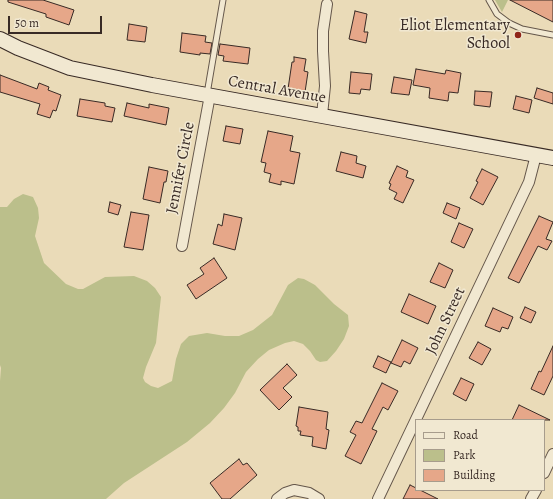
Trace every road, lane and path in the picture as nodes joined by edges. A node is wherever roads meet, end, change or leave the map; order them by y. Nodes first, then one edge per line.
1 (223, 0) edge
2 (489, 0) edge
3 (327, 4) dead end
4 (553, 35) edge
5 (0, 39) edge
6 (208, 95) junction
7 (322, 115) junction
8 (536, 155) junction
9 (553, 158) edge
10 (182, 246) dead end
11 (416, 419) edge
12 (415, 421) edge
13 (553, 454) edge
14 (545, 470) edge
15 (278, 499) edge
16 (319, 499) edge
17 (378, 499) edge

1 - 6 lane
2 - 4 lane
3 - 7 street
5 - 6 main road, Central Avenue
6 - 7 main road, Central Avenue
6 - 10 street, Jennifer Circle
7 - 8 main road, Central Avenue
8 - 9 main road, Central Avenue
8 - 11 street, John Street
12 - 17 street, John Street
13 - 14 street
15 - 16 street

